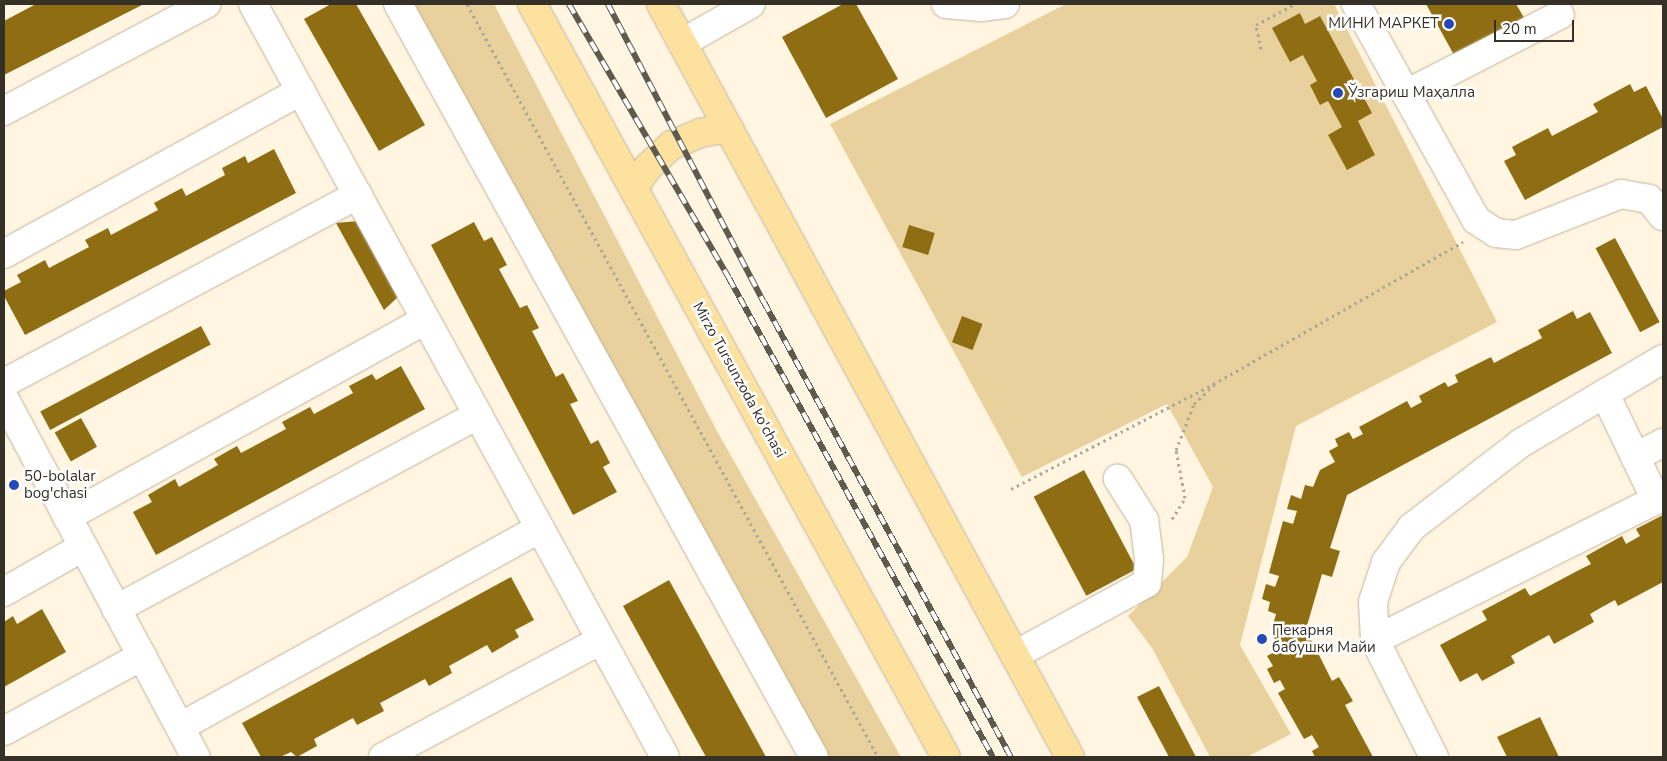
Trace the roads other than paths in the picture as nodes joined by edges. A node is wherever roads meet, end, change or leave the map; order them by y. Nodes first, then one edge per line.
1 (206, 4) edge
2 (253, 4) edge
3 (398, 4) edge
4 (532, 4) edge
5 (661, 4) edge
6 (751, 4) edge
7 (946, 4) edge
8 (1005, 4) edge
9 (1356, 4) edge
10 (1560, 16) dead end
11 (682, 43) junction
12 (301, 91) junction
13 (1406, 94) junction
14 (4, 111) edge
15 (729, 128) junction
16 (633, 188) junction
17 (358, 195) junction
18 (1663, 216) edge
19 (4, 254) edge
20 (426, 320) junction
21 (1663, 359) edge
22 (4, 383) edge
23 (1605, 394) junction
24 (4, 398) edge
25 (478, 414) junction
26 (1663, 444) edge
27 (1635, 457) junction
28 (1118, 480) dead end
29 (67, 517) junction
30 (540, 528) junction
31 (83, 547) junction
32 (4, 592) edge
33 (116, 609) junction
34 (601, 640) junction
35 (1376, 640) junction
36 (1015, 655) junction
37 (142, 656) junction
38 (180, 727) junction
39 (4, 731) edge
40 (655, 754) edge
41 (193, 756) edge
42 (382, 757) edge
43 (814, 757) edge
44 (946, 757) edge
45 (1070, 757) edge
46 (1434, 757) edge

1 - 14 street
2 - 12 street
3 - 43 street
4 - 16 main road, Mirzo Tursunzoda ko'chasi
5 - 11 main road
6 - 11 street
7 - 8 street
9 - 13 street
10 - 13 street
11 - 15 main road
12 - 17 street
12 - 19 street
13 - 18 street
15 - 16 main road
15 - 36 main road
16 - 44 main road, Mirzo Tursunzoda ko'chasi
17 - 20 street
17 - 22 street
20 - 25 street
20 - 29 street
21 - 23 street
23 - 27 street
23 - 35 street
24 - 29 street
25 - 30 street
25 - 33 street
26 - 27 street
27 - 35 street
28 - 36 street
29 - 31 street
30 - 34 street
30 - 38 street
31 - 32 street
31 - 33 street
33 - 37 street
34 - 40 street
34 - 42 street
35 - 46 street
36 - 45 main road
37 - 38 street
37 - 39 street
38 - 41 street

